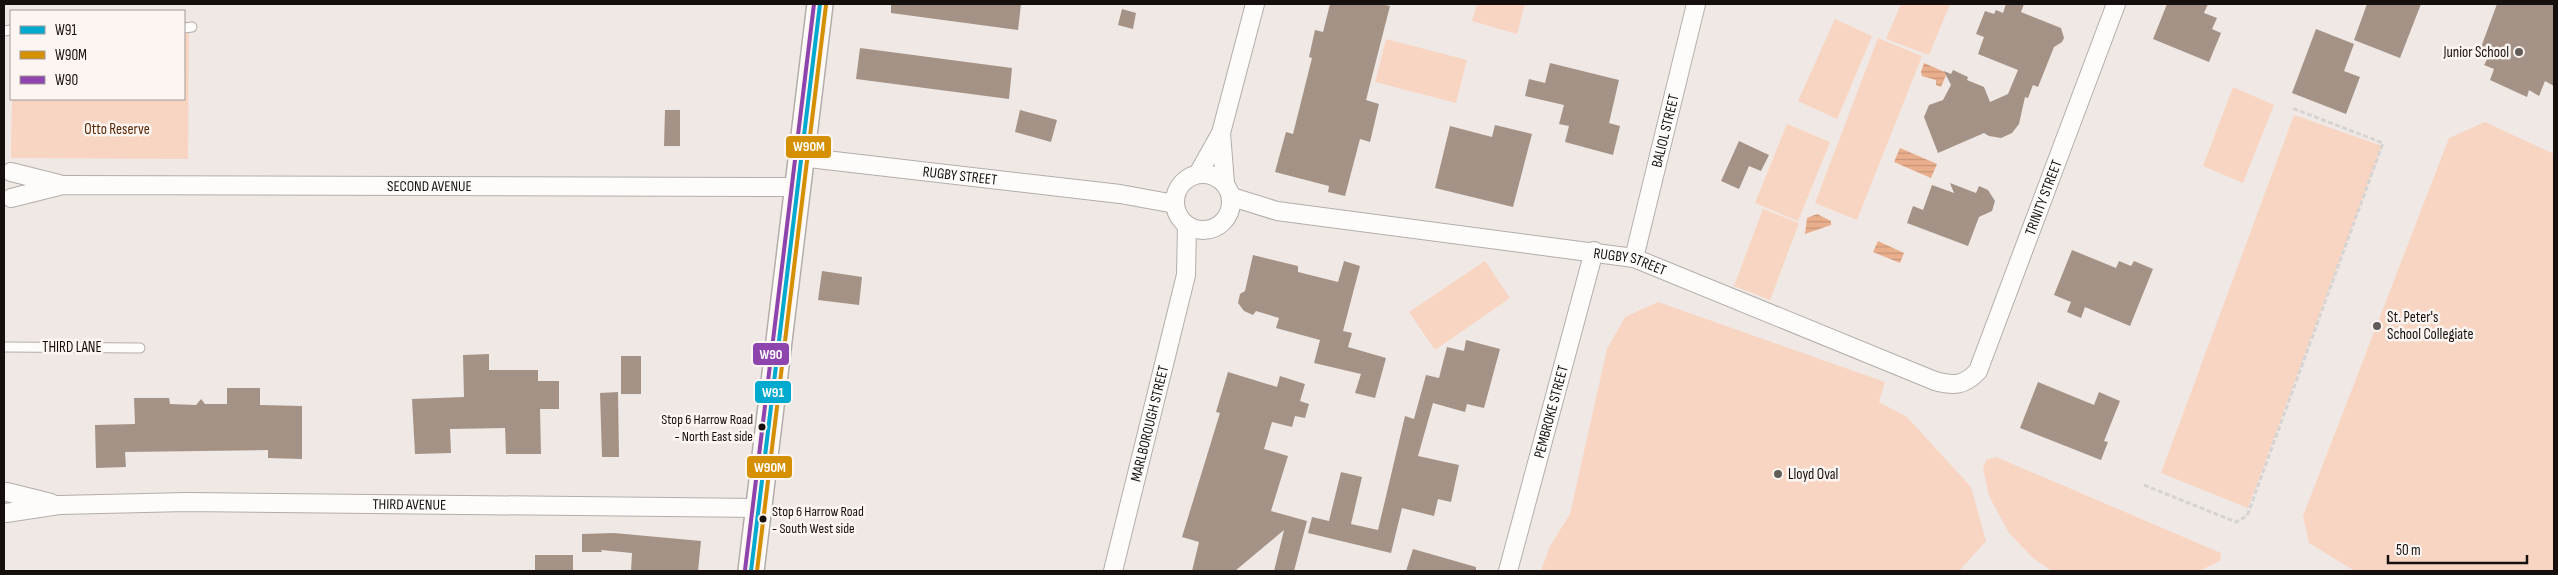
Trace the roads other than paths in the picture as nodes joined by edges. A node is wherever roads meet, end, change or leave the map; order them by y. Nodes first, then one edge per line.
1 (820, 4) edge
2 (1255, 4) edge
3 (1696, 4) edge
4 (2116, 4) edge
5 (1221, 133) junction
6 (800, 157) junction
7 (8, 167) edge
8 (1198, 174) junction
9 (63, 186) junction
10 (797, 187) junction
11 (1228, 190) junction
12 (1176, 197) junction
13 (7, 203) edge
14 (1277, 211) junction
15 (1229, 215) junction
16 (1187, 226) junction
17 (1206, 231) junction
18 (1594, 251) junction
19 (1634, 258) junction
20 (1186, 274) junction
21 (4, 347) edge
22 (140, 348) dead end
23 (1962, 384) joint
24 (6, 490) edge
25 (59, 505) junction
26 (759, 508) junction
27 (5, 515) edge
28 (751, 571) edge
29 (1113, 571) edge
30 (1508, 571) edge

1 - 6 street
2 - 5 street
3 - 19 street, BALIOL STREET
4 - 23 street, TRINITY STREET
5 - 8 street
5 - 11 street
6 - 10 street
6 - 12 street, RUGBY STREET
7 - 9 street, SECOND AVENUE
7 - 13 street
8 - 11 street
8 - 12 street
9 - 10 street, SECOND AVENUE
9 - 13 street, SECOND AVENUE
10 - 26 street
11 - 14 street, RUGBY STREET
11 - 15 street
12 - 16 street
14 - 15 street, RUGBY STREET
14 - 18 street, RUGBY STREET
15 - 17 street
16 - 17 street
16 - 20 street, MARLBOROUGH STREET
17 - 20 street, MARLBOROUGH STREET
18 - 19 street, RUGBY STREET
18 - 30 street, PEMBROKE STREET
19 - 23 street, RUGBY STREET
20 - 29 street, MARLBOROUGH STREET
21 - 22 lane, THIRD LANE
24 - 25 street, THIRD AVENUE
24 - 27 street
25 - 26 street, THIRD AVENUE
25 - 27 street, THIRD AVENUE
26 - 28 street

